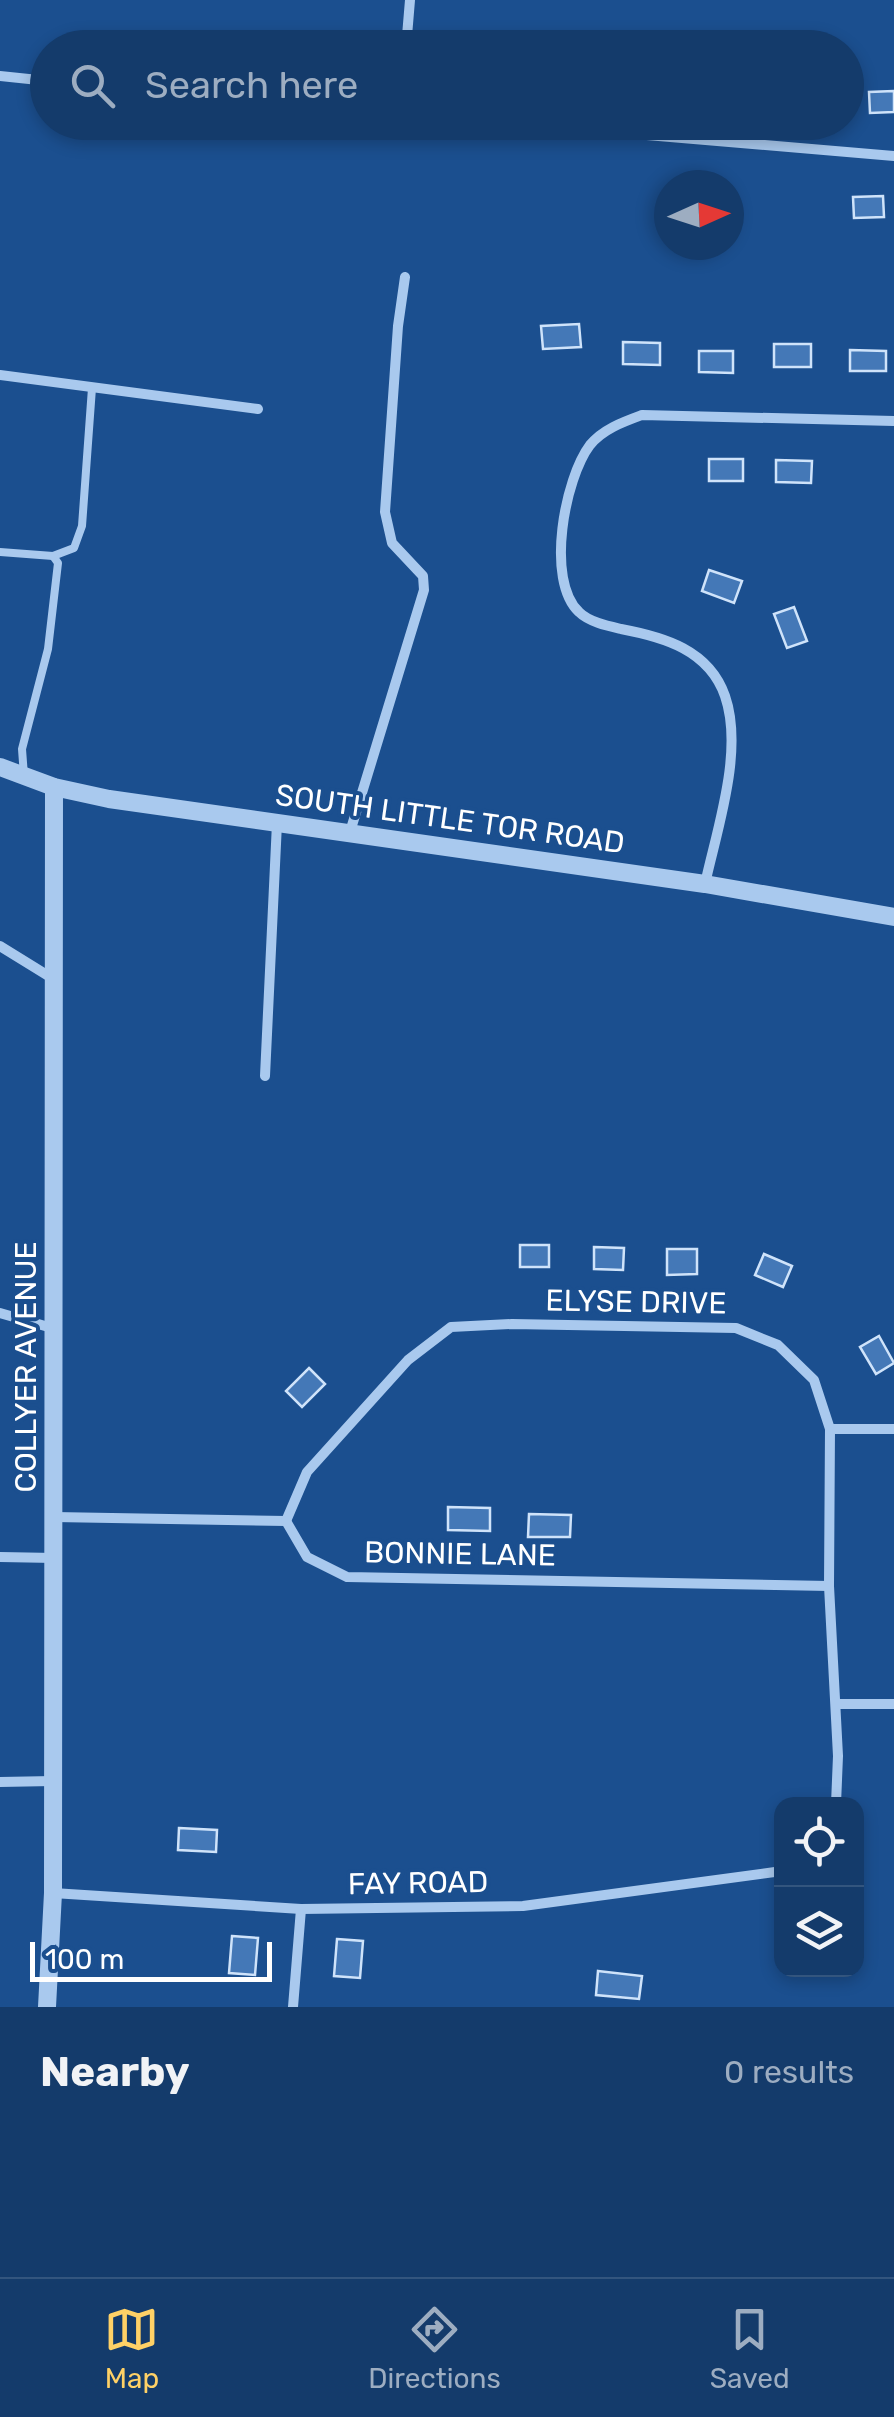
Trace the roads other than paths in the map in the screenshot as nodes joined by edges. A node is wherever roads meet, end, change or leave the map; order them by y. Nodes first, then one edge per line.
1 (410, 0) edge
2 (408, 30) edge
3 (0, 76) edge
4 (30, 78) edge
5 (706, 140) edge
6 (894, 156) edge
7 (405, 277) dead end
8 (0, 375) edge
9 (92, 388) junction
10 (258, 410) dead end
11 (894, 422) edge
12 (0, 552) edge
13 (53, 556) junction
14 (0, 767) edge
15 (24, 776) junction
16 (54, 787) junction
17 (277, 822) junction
18 (350, 832) junction
19 (706, 884) junction
20 (894, 917) edge
21 (0, 946) edge
22 (56, 980) junction
23 (265, 1076) dead end
24 (0, 1313) edge
25 (52, 1328) junction
26 (830, 1430) junction
27 (894, 1430) edge
28 (54, 1516) junction
29 (286, 1521) junction
30 (0, 1557) edge
31 (54, 1558) junction
32 (830, 1586) junction
33 (836, 1704) junction
34 (894, 1704) edge
35 (0, 1782) edge
36 (52, 1782) junction
37 (836, 1797) edge
38 (774, 1872) edge
39 (53, 1893) junction
40 (302, 1909) junction
41 (47, 2007) edge
42 (293, 2007) edge

1 - 2 street
3 - 4 street
5 - 6 street
7 - 18 street
8 - 9 street
9 - 10 street
9 - 13 lane
11 - 19 street
12 - 13 lane
13 - 15 lane
14 - 15 street, SOUTH LITTLE TOR ROAD
15 - 16 street, SOUTH LITTLE TOR ROAD
16 - 17 street, SOUTH LITTLE TOR ROAD
16 - 22 street, COLLYER AVENUE
17 - 18 street, SOUTH LITTLE TOR ROAD
17 - 23 street
18 - 19 street, SOUTH LITTLE TOR ROAD
19 - 20 street, SOUTH LITTLE TOR ROAD
21 - 22 street
22 - 25 street, COLLYER AVENUE
24 - 25 street
25 - 28 street, COLLYER AVENUE
26 - 27 street
26 - 29 street, ELYSE DRIVE
26 - 32 street, ELYSE DRIVE
28 - 29 street
28 - 31 street, COLLYER AVENUE
29 - 32 street, BONNIE LANE
30 - 31 street
31 - 36 street, COLLYER AVENUE
32 - 33 street, ELYSE DRIVE
33 - 34 street
33 - 37 street, ELYSE DRIVE
35 - 36 street
36 - 39 street, COLLYER AVENUE
38 - 40 street, FAY ROAD
39 - 40 street, FAY ROAD
39 - 41 street, COLLYER AVENUE
40 - 42 street

